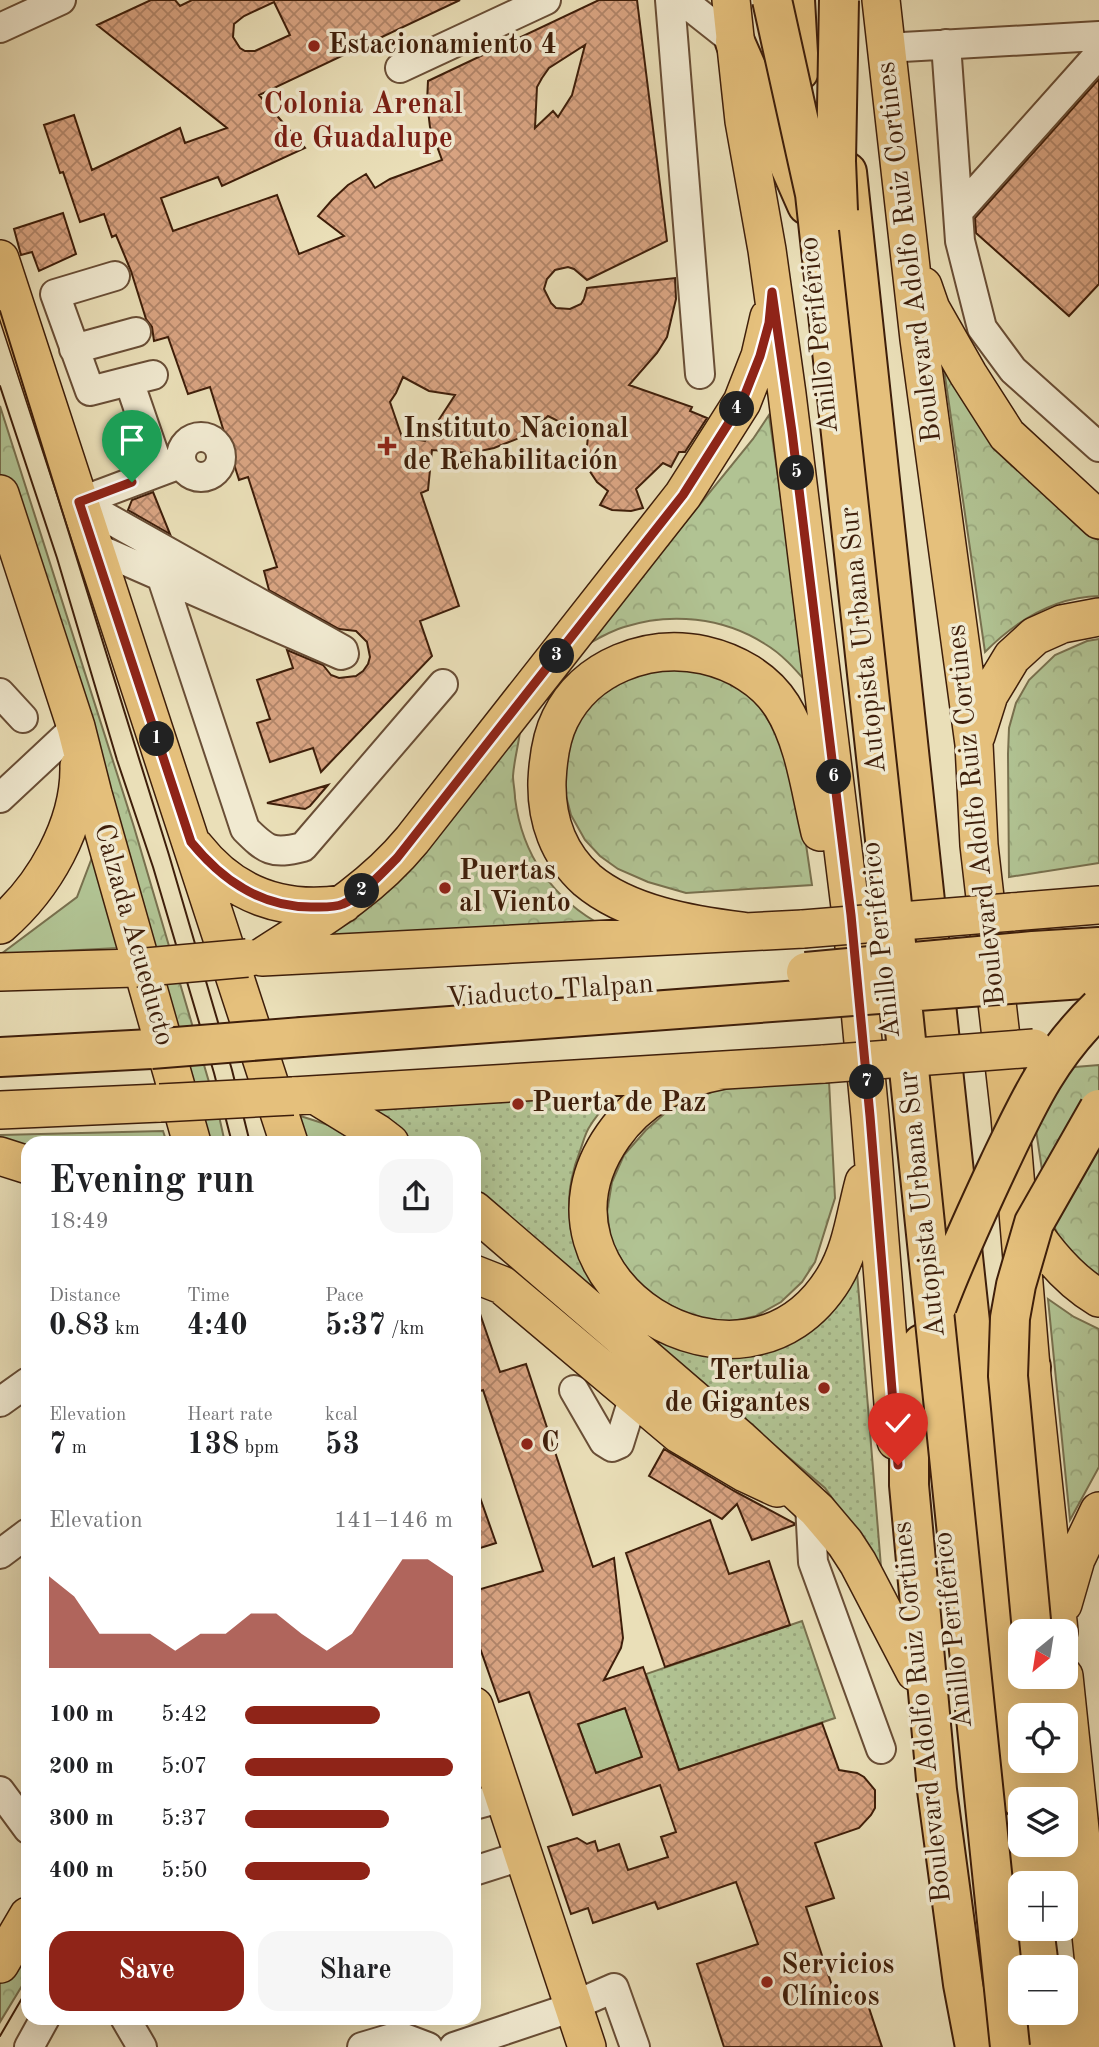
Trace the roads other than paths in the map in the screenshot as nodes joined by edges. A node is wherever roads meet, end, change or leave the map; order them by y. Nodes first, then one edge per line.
1 (61, 0) edge
2 (546, 0) edge
3 (670, 0) edge
4 (687, 0) edge
5 (731, 0) edge
6 (772, 0) edge
7 (795, 0) edge
8 (828, 0) edge
9 (839, 0) edge
10 (881, 0) edge
11 (0, 28) edge
12 (1099, 36) edge
13 (735, 42) junction
14 (946, 44) junction
15 (885, 48) junction
16 (1099, 54) edge
17 (400, 68) dead end
18 (819, 197) junction
19 (958, 212) junction
20 (908, 240) junction
21 (0, 259) edge
22 (115, 276) dead end
23 (772, 292) junction
24 (136, 332) dead end
25 (74, 349) junction
26 (699, 373) dead end
27 (1099, 447) edge
28 (0, 494) edge
29 (79, 502) junction
30 (1099, 520) edge
31 (94, 547) junction
32 (161, 576) junction
33 (1099, 617) edge
34 (443, 684) dead end
35 (0, 693) edge
36 (23, 718) dead end
37 (76, 727) junction
38 (974, 744) junction
39 (0, 798) edge
40 (191, 842) junction
41 (1099, 888) edge
42 (344, 904) junction
43 (1099, 905) edge
44 (1022, 912) junction
45 (851, 915) junction
46 (0, 925) edge
47 (741, 931) junction
48 (1099, 947) edge
49 (255, 957) junction
50 (1029, 967) junction
51 (0, 972) edge
52 (1099, 978) edge
53 (1099, 1008) edge
54 (0, 1032) edge
55 (148, 1036) junction
56 (1099, 1040) edge
57 (0, 1057) edge
58 (724, 1070) junction
59 (304, 1096) junction
60 (1099, 1109) edge
61 (0, 1110) edge
62 (190, 1136) edge
63 (287, 1136) edge
64 (381, 1136) edge
65 (873, 1154) junction
66 (0, 1156) edge
67 (21, 1163) edge
68 (1017, 1209) junction
69 (481, 1216) edge
70 (481, 1277) edge
71 (1099, 1298) edge
72 (1031, 1367) junction
73 (21, 1387) edge
74 (574, 1390) dead end
75 (634, 1396) junction
76 (0, 1402) edge
77 (988, 1485) junction
78 (807, 1501) junction
79 (1099, 1511) edge
80 (21, 1538) edge
81 (1087, 1551) edge
82 (0, 1554) edge
83 (1048, 1619) edge
84 (1049, 1619) edge
85 (1054, 1619) edge
86 (915, 1672) junction
87 (1065, 1689) edge
88 (881, 1749) dead end
89 (481, 1750) edge
90 (1020, 1787) edge
91 (0, 1791) edge
92 (489, 1801) edge
93 (21, 1820) edge
94 (524, 1855) junction
95 (481, 1869) edge
96 (1015, 1871) edge
97 (21, 1928) edge
98 (1065, 1941) edge
99 (0, 1964) edge
100 (1081, 1986) edge
101 (573, 2006) junction
102 (41, 2025) edge
103 (129, 2025) edge
104 (1031, 2025) edge
105 (1044, 2025) edge
106 (964, 2045) edge
107 (29, 2047) edge
108 (142, 2047) edge
109 (362, 2047) edge
110 (428, 2047) edge
111 (454, 2047) edge
112 (587, 2047) edge
113 (635, 2047) edge
114 (998, 2047) edge
115 (1010, 2047) edge
116 (1034, 2047) edge
117 (1047, 2047) edge
118 (1070, 2047) edge
119 (1094, 2047) edge

1 - 11 street
2 - 17 street
3 - 26 street
4 - 13 street
5 - 13 main road, Boulevard Adolfo Ruiz Cortines
6 - 18 highway, bridge
7 - 18 highway, Anillo Periférico
8 - 77 highway, Anillo Periférico
9 - 18 highway, bridge
10 - 15 main road, Boulevard Adolfo Ruiz Cortines
12 - 14 street
13 - 18 highway
13 - 23 main road, Boulevard Adolfo Ruiz Cortines
14 - 15 street
14 - 19 street
15 - 20 main road, Boulevard Adolfo Ruiz Cortines
16 - 19 street
18 - 96 highway, Autopista Urbana Sur, bridge
18 - 114 highway, Anillo Periférico
18 - 115 highway, Autopista Urbana Sur, bridge
19 - 27 street
20 - 30 main road
20 - 38 main road, Boulevard Adolfo Ruiz Cortines
21 - 29 main road
22 - 25 street
23 - 42 main road
23 - 45 main road, Boulevard Adolfo Ruiz Cortines
24 - 25 street
25 - 29 street
28 - 37 main road
29 - 31 main road
29 - 32 street
31 - 32 street
31 - 40 main road
32 - 34 street
33 - 38 main road
35 - 36 street
37 - 39 street
37 - 46 main road
37 - 62 main road, Calzada Acueducto
38 - 68 main road, Boulevard Adolfo Ruiz Cortines
40 - 42 main road
40 - 63 main road
41 - 44 main road
42 - 49 main road
43 - 44 main road, Viaducto Tlalpan
44 - 47 main road, Viaducto Tlalpan, bridge
45 - 47 main road
45 - 65 main road, Boulevard Adolfo Ruiz Cortines
47 - 49 main road, Viaducto Tlalpan
48 - 50 highway, Viaducto Tlalpan
49 - 51 main road, Viaducto Tlalpan, bridge
50 - 52 highway, Viaducto Tlalpan
50 - 55 highway, Viaducto Tlalpan, bridge
53 - 106 highway, bridge
54 - 55 highway, Viaducto Tlalpan
55 - 57 highway, Viaducto Tlalpan
56 - 58 main road, bridge
58 - 59 main road
58 - 65 main road
59 - 61 main road, bridge
59 - 64 main road
60 - 83 highway, bridge
65 - 86 main road, Boulevard Adolfo Ruiz Cortines
66 - 67 main road
68 - 71 main road
68 - 72 main road, Boulevard Adolfo Ruiz Cortines
69 - 78 main road
70 - 75 main road
72 - 77 highway
72 - 84 main road, Boulevard Adolfo Ruiz Cortines
73 - 76 street
74 - 75 street
75 - 78 main road
77 - 90 highway, Anillo Periférico
78 - 86 main road
78 - 88 street
79 - 81 main road
80 - 82 street
81 - 85 main road
86 - 106 main road, Boulevard Adolfo Ruiz Cortines
87 - 100 main road
89 - 92 main road
91 - 93 street
92 - 94 main road
94 - 95 street
94 - 101 main road
97 - 99 main road
98 - 100 highway
100 - 118 highway
100 - 119 highway
101 - 111 street
101 - 112 main road
101 - 113 street
102 - 107 street
103 - 108 street
104 - 116 highway
105 - 117 highway
109 - 110 street

